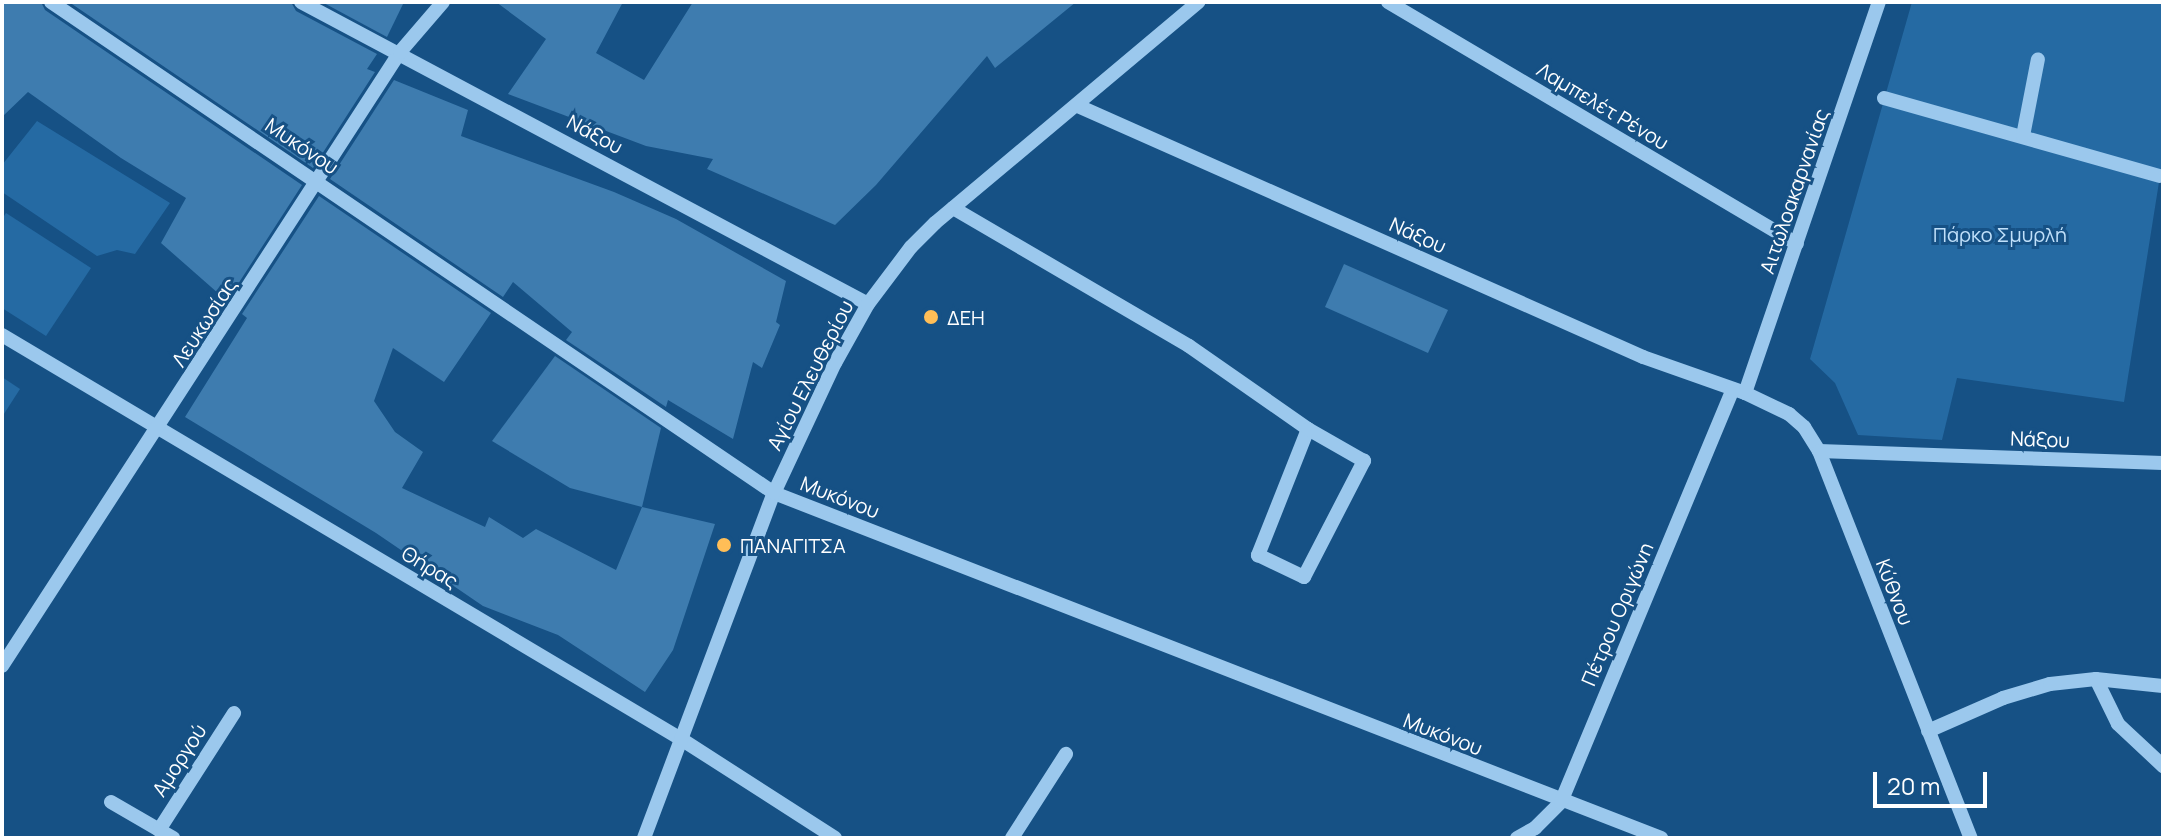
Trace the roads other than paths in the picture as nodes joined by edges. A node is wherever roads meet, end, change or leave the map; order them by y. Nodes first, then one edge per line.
1 (51, 2) edge
2 (301, 2) edge
3 (443, 2) edge
4 (1198, 2) edge
5 (1388, 2) edge
6 (1879, 2) edge
7 (400, 52) junction
8 (2038, 59) dead end
9 (1884, 98) dead end
10 (1078, 106) junction
11 (2023, 136) junction
12 (2159, 176) dead end
13 (319, 181) junction
14 (953, 208) junction
15 (1797, 244) junction
16 (868, 304) junction
17 (2, 335) edge
18 (1739, 391) junction
19 (159, 429) junction
20 (1308, 429) junction
21 (1819, 451) junction
22 (2163, 463) edge
23 (774, 493) junction
24 (2, 666) edge
25 (2096, 679) junction
26 (2163, 686) edge
27 (234, 713) dead end
28 (1928, 731) junction
29 (681, 739) junction
30 (1066, 754) dead end
31 (2163, 766) edge
32 (111, 802) dead end
33 (1561, 802) junction
34 (159, 830) junction
35 (173, 838) edge
36 (644, 838) edge
37 (835, 838) edge
38 (1012, 838) edge
39 (1517, 838) edge
40 (1661, 838) edge
41 (1971, 838) edge

1 - 13 street, Μυκόνου
2 - 7 street, Νάξου
3 - 7 street, Λευκωσίας
4 - 10 street, Αγίου Ελευθερίου
5 - 15 street, Λαμπελέτ Ρένου
6 - 15 street, Αιτωλοακαρνανίας
7 - 13 street, Λευκωσίας
7 - 16 street, Νάξου
8 - 11 street
9 - 11 street
10 - 14 street, Αγίου Ελευθερίου
10 - 18 street, Νάξου
11 - 12 street
13 - 19 street, Λευκωσίας
13 - 23 street, Μυκόνου
14 - 16 street, Αγίου Ελευθερίου
14 - 20 street
15 - 18 street, Αιτωλοακαρνανίας
16 - 23 street, Αγίου Ελευθερίου
17 - 19 street, Θήρας
18 - 21 street, Κύθνου
18 - 33 street, Πέτρου Οριγώνη
19 - 24 street, Λευκωσίας
19 - 29 street, Θήρας
20 - 20 street
21 - 22 street, Νάξου
21 - 28 street, Κύθνου
23 - 29 street, Αγίου Ελευθερίου
23 - 33 street, Μυκόνου
25 - 26 street
25 - 28 street
25 - 31 street
27 - 34 street, Αμοργού
28 - 41 street, Κύθνου
29 - 36 street, Αγίου Ελευθερίου
29 - 37 street, Θήρας
30 - 38 street
32 - 34 street, Αμοργού
33 - 39 street, Πέτρου Οριγώνη
33 - 40 street, Μυκόνου
34 - 35 street, Αμοργού

